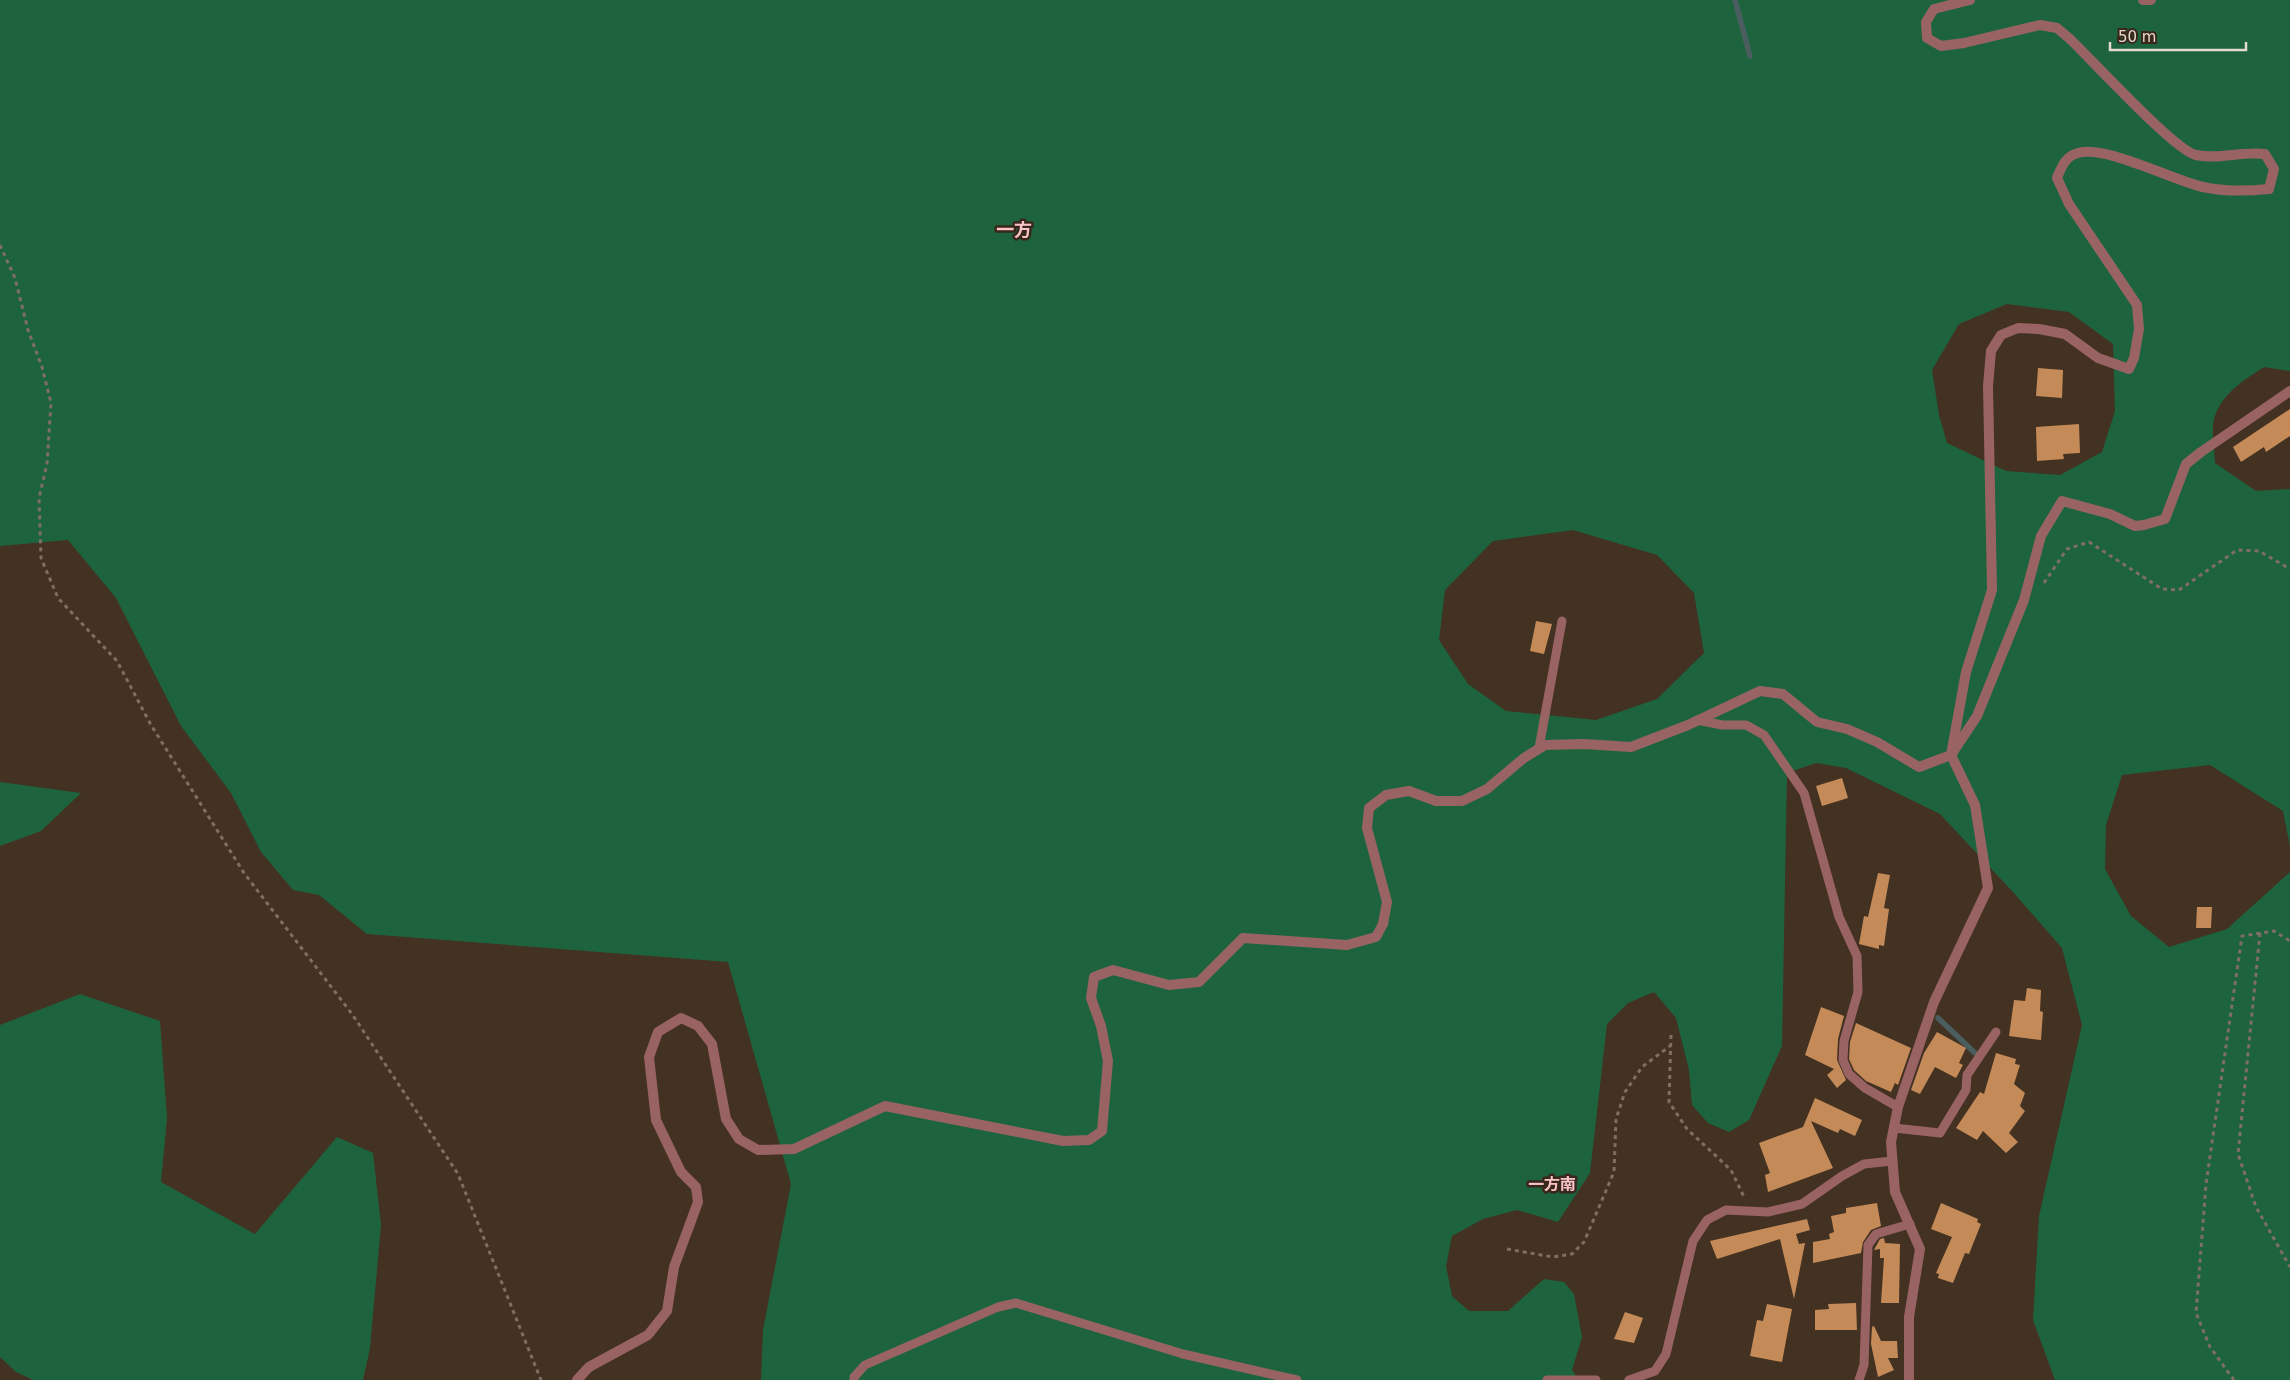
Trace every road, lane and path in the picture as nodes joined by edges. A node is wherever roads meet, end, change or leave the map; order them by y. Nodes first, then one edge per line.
1 (1970, 0) edge
2 (2142, 0) edge
3 (2151, 0) edge
4 (0, 245) edge
5 (2290, 391) edge
6 (2290, 569) edge
7 (2024, 600) junction
8 (1562, 621) dead end
9 (1697, 720) junction
10 (1539, 748) junction
11 (1951, 755) junction
12 (2260, 933) junction
13 (2290, 941) edge
14 (1996, 1032) dead end
15 (1671, 1035) dead end
16 (1670, 1046) junction
17 (1898, 1107) junction
18 (1894, 1128) junction
19 (1892, 1160) junction
20 (1747, 1211) junction
21 (1910, 1224) junction
22 (1508, 1248) dead end
23 (2290, 1267) edge
24 (541, 1380) edge
25 (577, 1380) edge
26 (854, 1380) edge
27 (1297, 1380) edge
28 (1547, 1380) edge
29 (1596, 1380) edge
30 (1629, 1380) edge
31 (1859, 1380) edge
32 (1909, 1380) edge
33 (2234, 1380) edge

1 - 11 street
2 - 3 street
4 - 24 path
5 - 7 street
6 - 7 path
7 - 11 street
8 - 10 lane
9 - 10 street
9 - 11 street
9 - 17 lane
10 - 25 street
11 - 17 street
12 - 13 path
12 - 23 path
12 - 33 path
14 - 18 lane
15 - 16 path
16 - 20 path
16 - 22 path
17 - 18 street
18 - 19 street
19 - 20 lane
19 - 21 street
20 - 30 lane
21 - 31 lane
21 - 32 street
26 - 27 lane
28 - 29 lane

